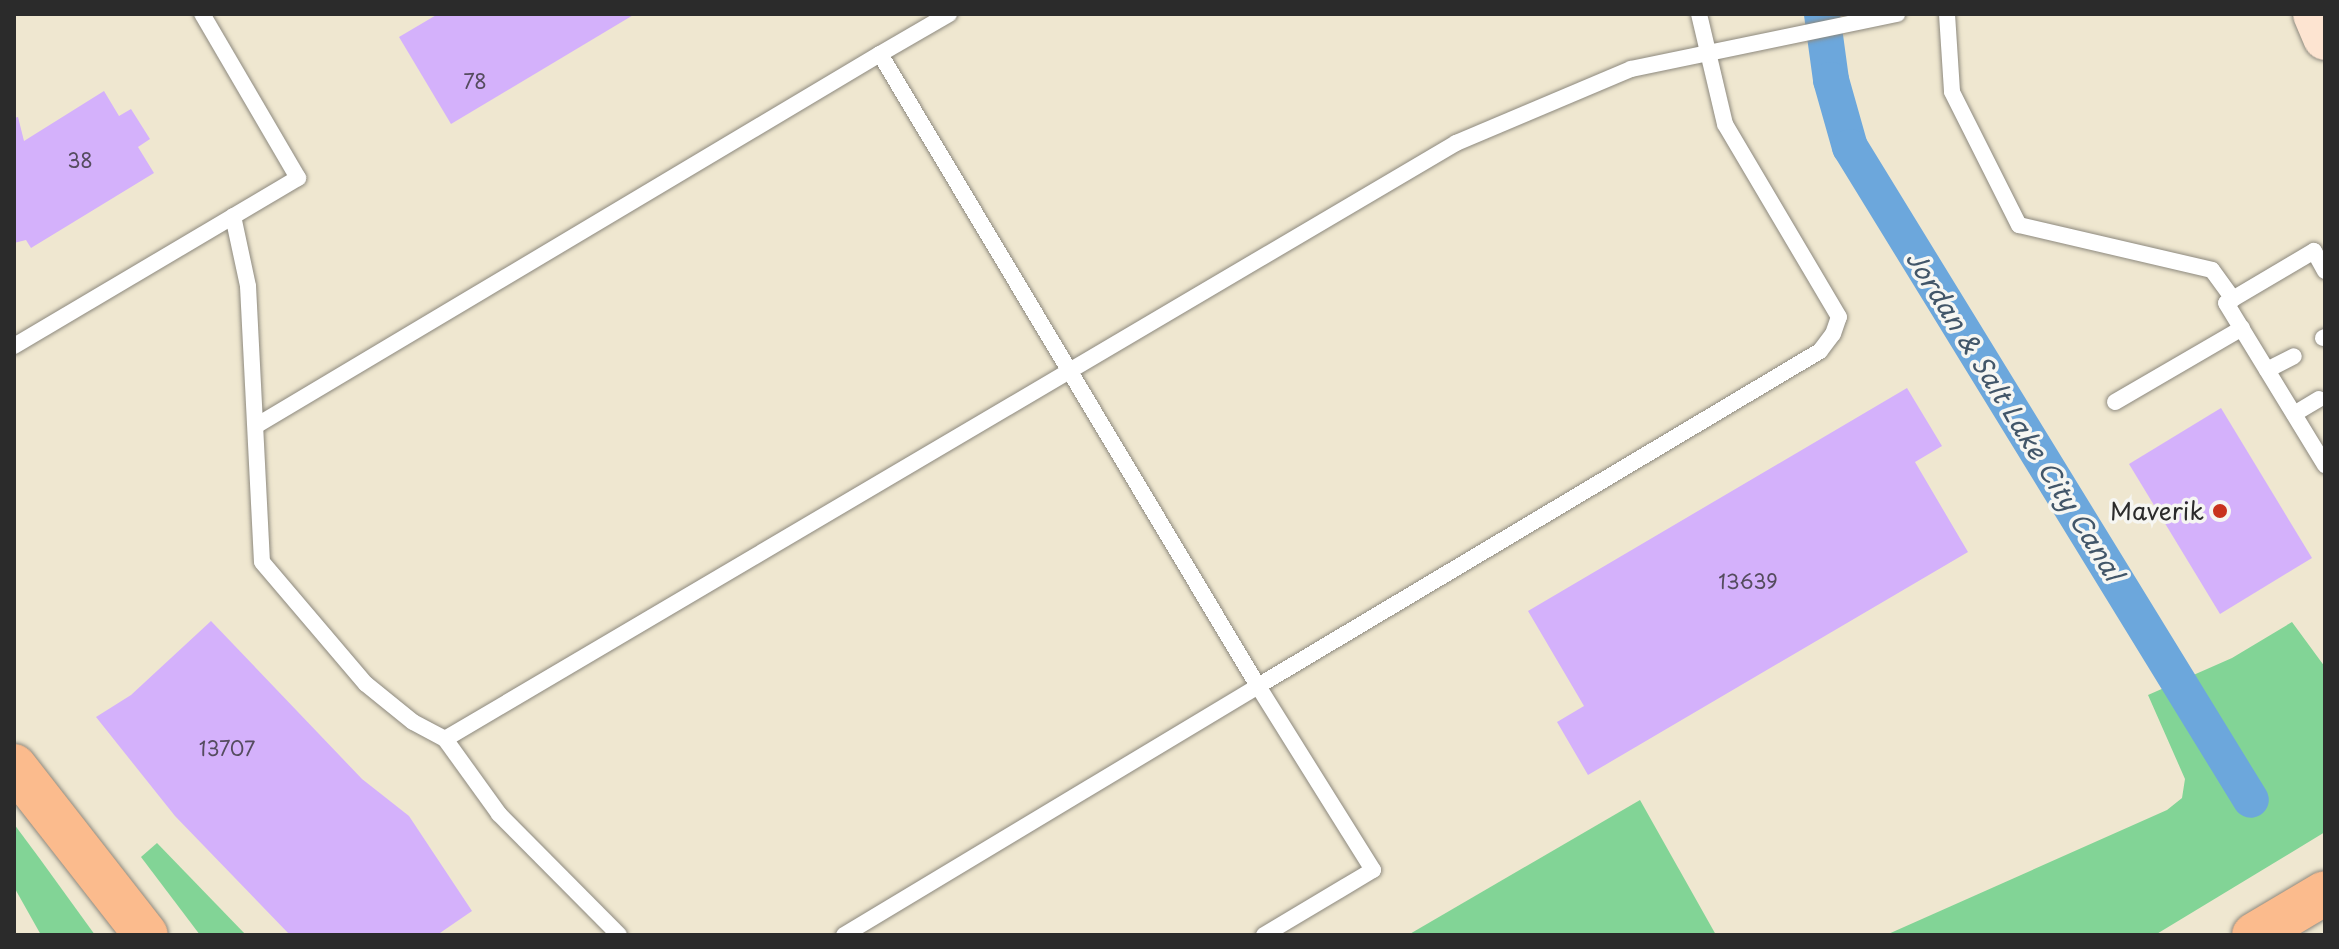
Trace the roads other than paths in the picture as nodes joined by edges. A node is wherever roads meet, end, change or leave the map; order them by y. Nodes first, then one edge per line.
1 (202, 14) edge
2 (949, 14) edge
3 (1699, 14) edge
4 (1897, 14) edge
5 (1947, 14) edge
6 (2315, 14) edge
7 (2325, 38) edge
8 (1711, 53) junction
9 (880, 54) junction
10 (233, 216) junction
11 (2325, 271) edge
12 (2233, 299) junction
13 (2242, 328) junction
14 (14, 346) edge
15 (2294, 356) dead end
16 (1068, 369) junction
17 (2267, 370) junction
18 (2319, 399) dead end
19 (2115, 402) dead end
20 (2294, 414) junction
21 (259, 424) junction
22 (2320, 444) edge
23 (2325, 465) edge
24 (1258, 686) junction
25 (445, 739) junction
26 (14, 766) edge
27 (2325, 893) edge
28 (146, 935) edge
29 (619, 935) edge
30 (844, 935) edge
31 (1264, 935) edge
32 (2254, 935) edge

1 - 10 lane
2 - 9 lane
3 - 8 lane
4 - 8 lane
5 - 12 lane
6 - 7 street
8 - 16 lane
8 - 24 lane
9 - 16 lane
9 - 21 lane
10 - 14 lane
10 - 21 lane
11 - 12 lane
12 - 13 lane
13 - 17 lane
13 - 19 lane
15 - 17 lane
16 - 24 lane
16 - 25 lane
17 - 20 lane
18 - 20 lane
20 - 22 lane
21 - 25 lane
22 - 23 lane
24 - 30 lane
24 - 31 lane
25 - 29 lane
26 - 28 highway
27 - 32 highway

